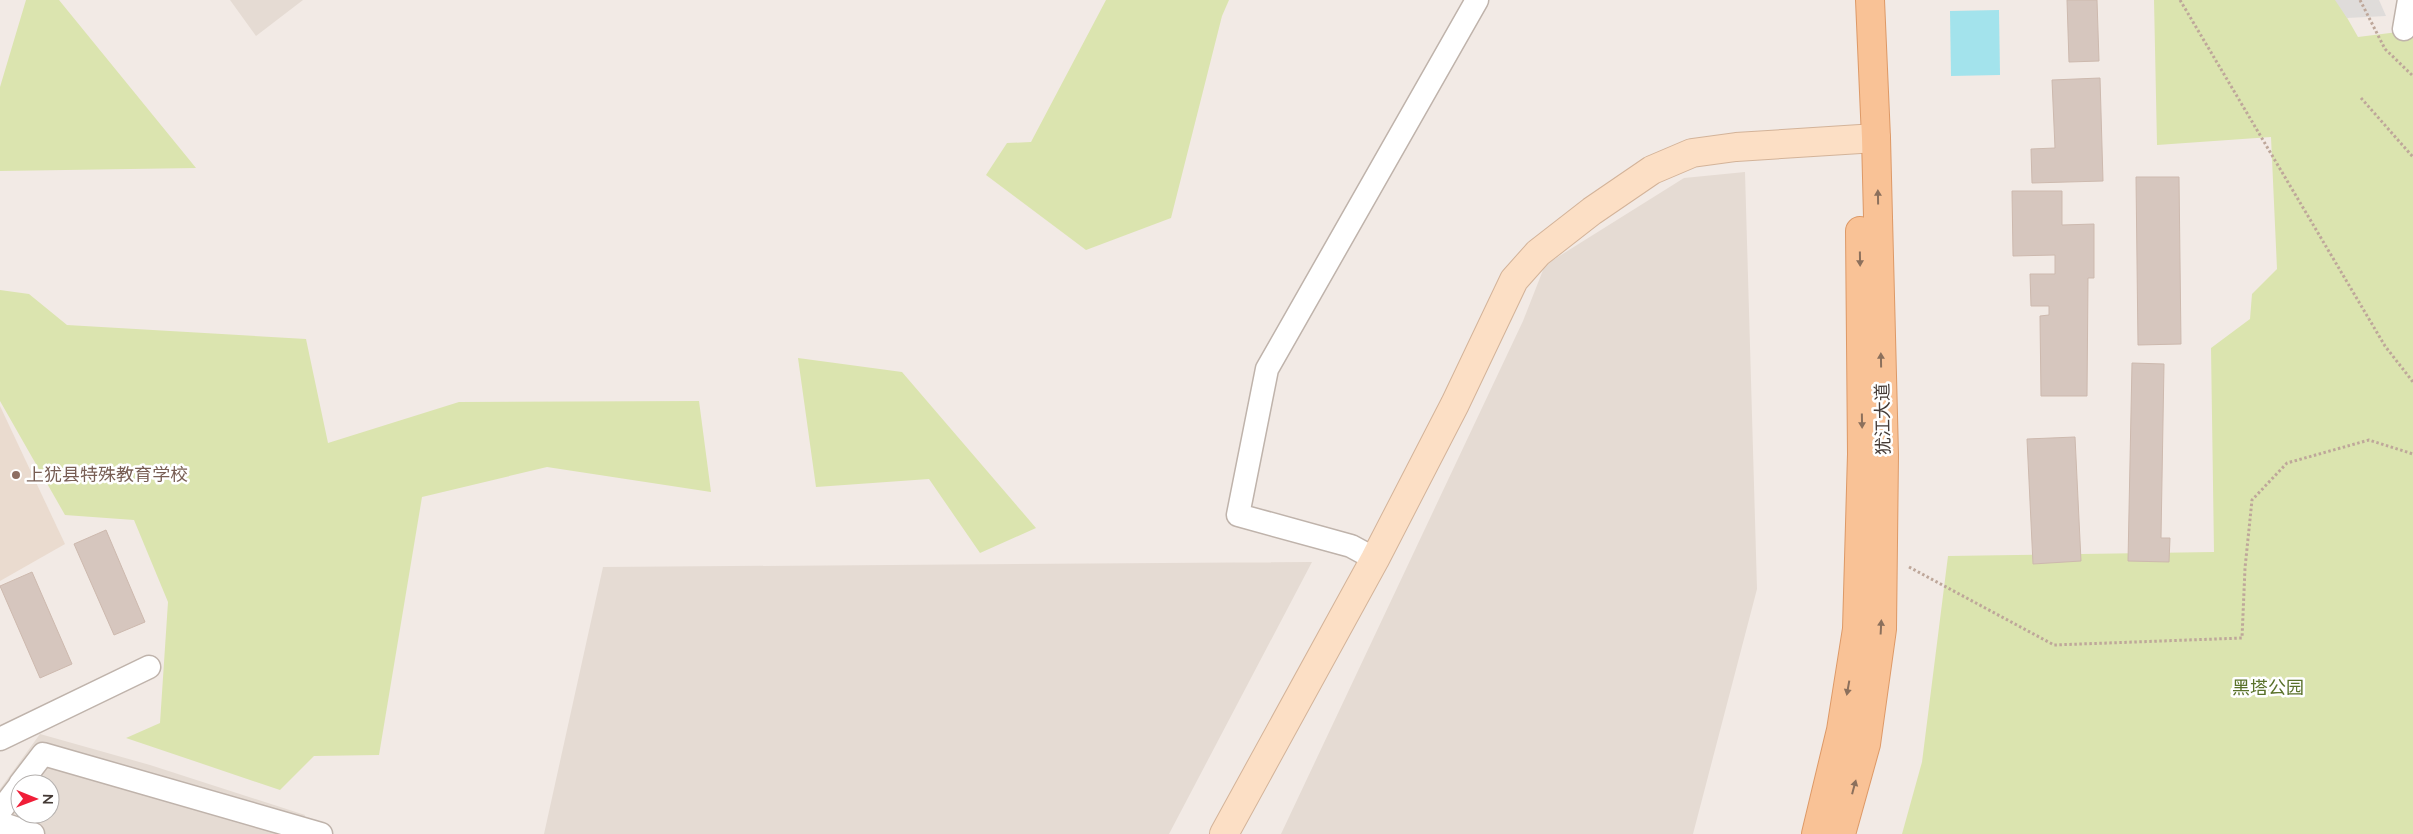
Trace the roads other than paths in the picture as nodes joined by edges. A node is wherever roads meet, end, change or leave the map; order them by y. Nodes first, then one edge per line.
1 (1477, 0) edge
2 (1852, 0) edge
3 (1870, 0) edge
4 (2409, 0) edge
5 (2404, 29) dead end
6 (1868, 139) junction
7 (1376, 559) junction
8 (149, 667) dead end
9 (0, 739) edge
10 (28, 774) edge
11 (10, 798) edge
12 (0, 811) edge
13 (0, 823) edge
14 (283, 828) edge
15 (33, 834) edge
16 (321, 834) edge
17 (1224, 834) edge
18 (1816, 834) edge
19 (1841, 834) edge

1 - 7 street
2 - 6 main road, 犹江大道
3 - 6 main road, 犹江大道
4 - 5 street
6 - 7 street
6 -> 18 main road, 犹江大道
19 -> 6 main road, 犹江大道
7 - 17 street
8 - 9 street
10 - 14 street
11 - 12 street
13 - 15 street
14 - 16 street

